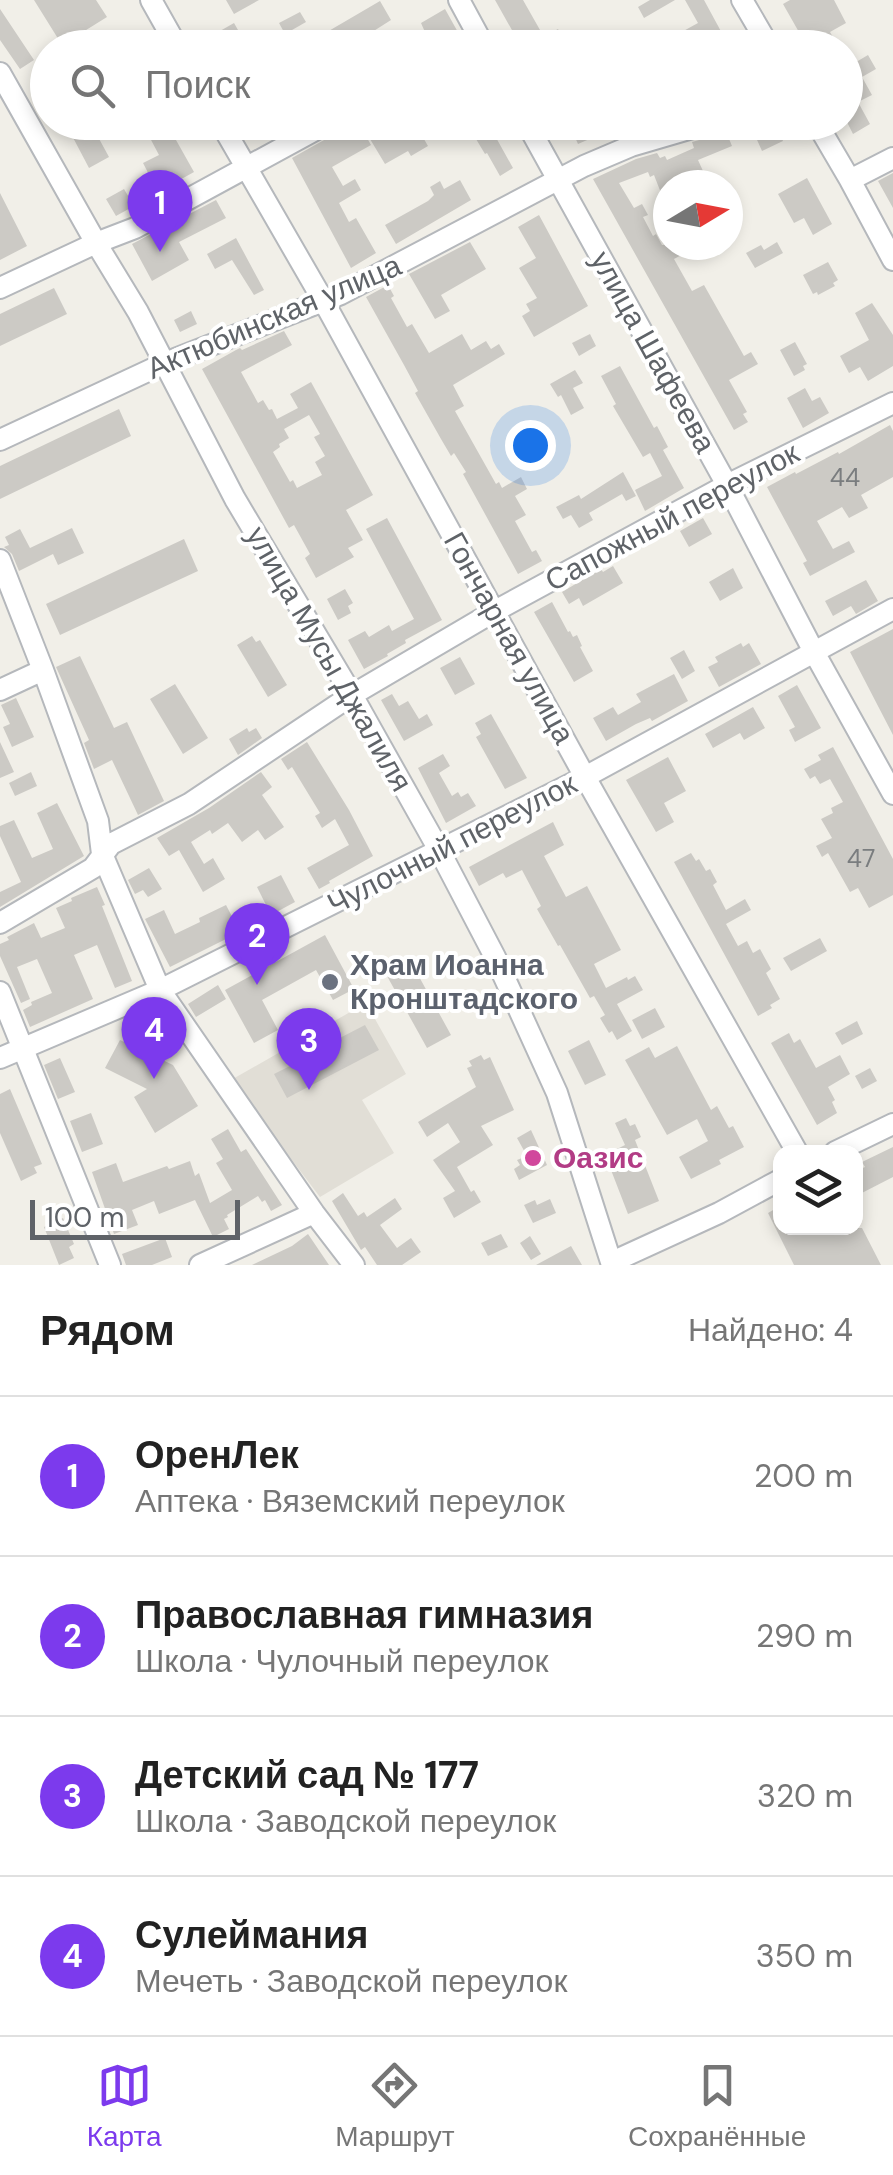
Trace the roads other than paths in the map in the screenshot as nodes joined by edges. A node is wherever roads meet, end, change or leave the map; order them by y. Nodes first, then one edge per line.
1 (151, 0) edge
2 (459, 0) edge
3 (742, 0) edge
4 (168, 30) edge
5 (473, 30) edge
6 (760, 30) edge
7 (0, 73) edge
8 (30, 126) edge
9 (38, 140) edge
10 (230, 140) edge
11 (296, 140) edge
12 (536, 140) edge
13 (652, 140) edge
14 (827, 140) edge
15 (893, 158) edge
16 (246, 167) junction
17 (850, 180) junction
18 (558, 181) junction
19 (96, 243) junction
20 (893, 260) edge
21 (0, 288) edge
22 (324, 302) junction
23 (165, 363) junction
24 (893, 404) edge
25 (0, 440) edge
26 (727, 485) junction
27 (0, 560) edge
28 (893, 609) edge
29 (495, 611) junction
30 (814, 652) junction
31 (43, 670) junction
32 (0, 690) edge
33 (352, 695) junction
34 (585, 777) junction
35 (893, 794) edge
36 (106, 849) junction
37 (439, 850) junction
38 (0, 923) edge
39 (160, 990) junction
40 (0, 992) edge
41 (24, 1047) junction
42 (0, 1058) edge
43 (893, 1124) edge
44 (794, 1145) edge
45 (850, 1145) edge
46 (773, 1184) edge
47 (314, 1214) junction
48 (612, 1264) edge
49 (110, 1265) edge
50 (200, 1265) edge
51 (354, 1265) edge

1 - 4 street
2 - 5 street
3 - 6 street
7 - 8 street, улица Мусы Джалиля
9 - 19 street, улица Мусы Джалиля
10 - 16 street, Гончарная улица
11 - 16 street
12 - 18 street, улица Шафеева
13 - 18 street, Актюбинская улица
14 - 17 street
15 - 17 street
16 - 19 street
16 - 22 street, Гончарная улица
17 - 20 street
18 - 22 street, Актюбинская улица
18 - 26 street, улица Шафеева
19 - 21 street
19 - 23 street, улица Мусы Джалиля
22 - 23 street, Актюбинская улица
22 - 29 street, Гончарная улица
23 - 25 street, Актюбинская улица
23 - 33 street, улица Мусы Джалиля
24 - 26 street, Сапожный переулок
26 - 29 street, Сапожный переулок
26 - 30 street, улица Шафеева
27 - 31 street
28 - 30 street, Чулочный переулок
29 - 33 street, Сапожный переулок
29 - 34 street, Гончарная улица
30 - 34 street, Чулочный переулок
30 - 35 street, улица Шафеева
31 - 32 street
31 - 36 street
33 - 36 street, Сапожный переулок
33 - 37 street, улица Мусы Джалиля
34 - 37 street, Чулочный переулок
34 - 44 street, Гончарная улица
36 - 38 street, Сапожный переулок
36 - 39 street
37 - 39 street, Чулочный переулок
37 - 48 street, улица Мусы Джалиля
39 - 41 street, Чулочный переулок
39 - 47 street
40 - 41 street
41 - 42 street, Чулочный переулок
41 - 49 street
43 - 45 street
46 - 48 street
47 - 50 street
47 - 51 street

